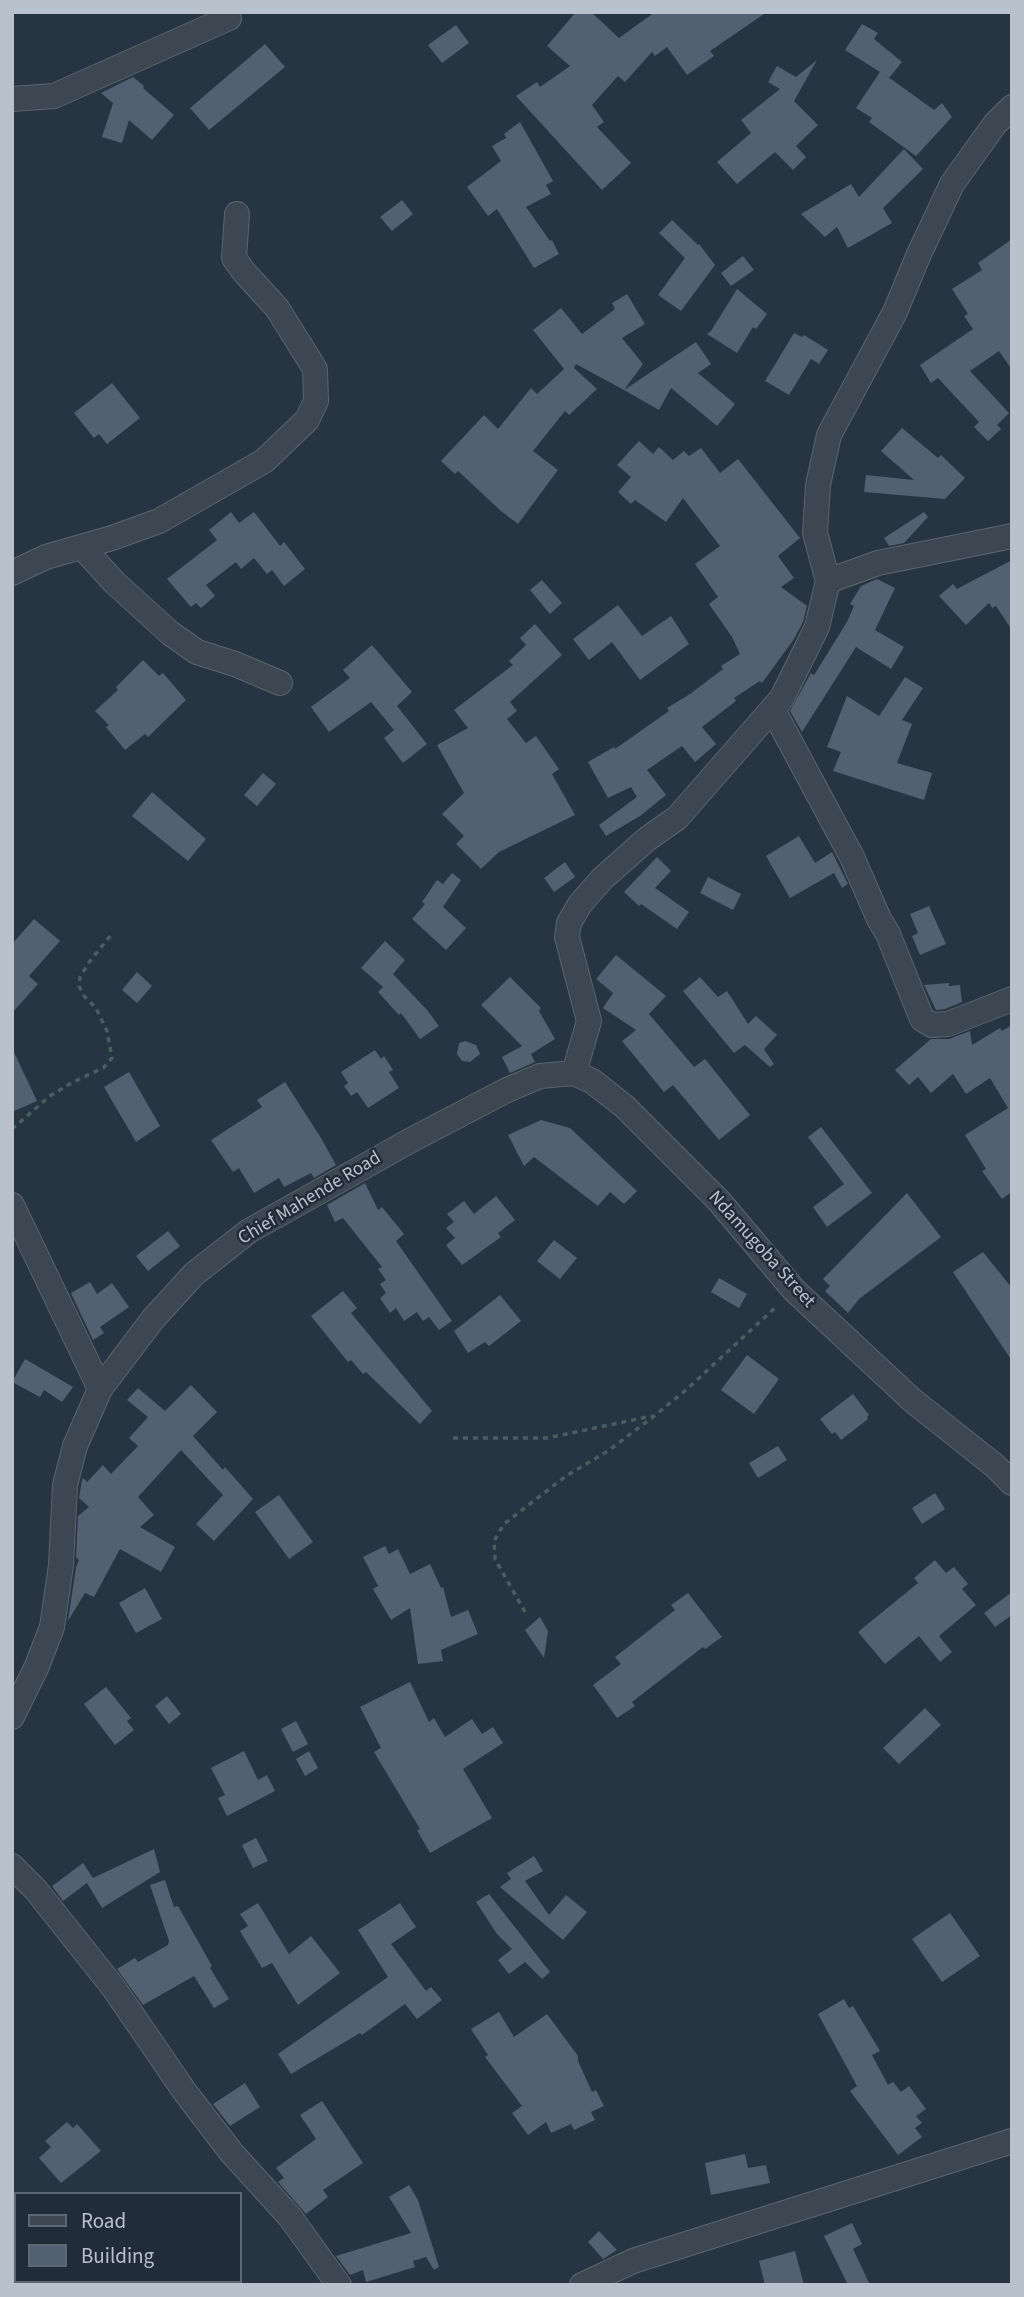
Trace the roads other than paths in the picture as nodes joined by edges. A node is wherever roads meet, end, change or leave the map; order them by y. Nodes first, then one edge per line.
1 (229, 18) dead end
2 (12, 99) edge
3 (1012, 107) edge
4 (237, 214) dead end
5 (1012, 536) edge
6 (82, 547) junction
7 (12, 573) edge
8 (828, 581) junction
9 (280, 684) dead end
10 (773, 710) junction
11 (1012, 999) edge
12 (574, 1073) junction
13 (12, 1205) edge
14 (100, 1389) junction
15 (1012, 1483) edge
16 (12, 1717) edge
17 (12, 1866) edge
18 (1012, 2141) edge
19 (339, 2285) edge
20 (582, 2285) edge

1 - 2 street
3 - 8 street
4 - 6 street
5 - 8 street
6 - 7 street
6 - 9 street
8 - 10 street
10 - 11 street
10 - 12 street
12 - 14 street, Chief Mahende Road
12 - 15 street, Ndamugoba Street
13 - 14 street
14 - 16 street, Chief Mahende Road
17 - 19 street
18 - 20 street

